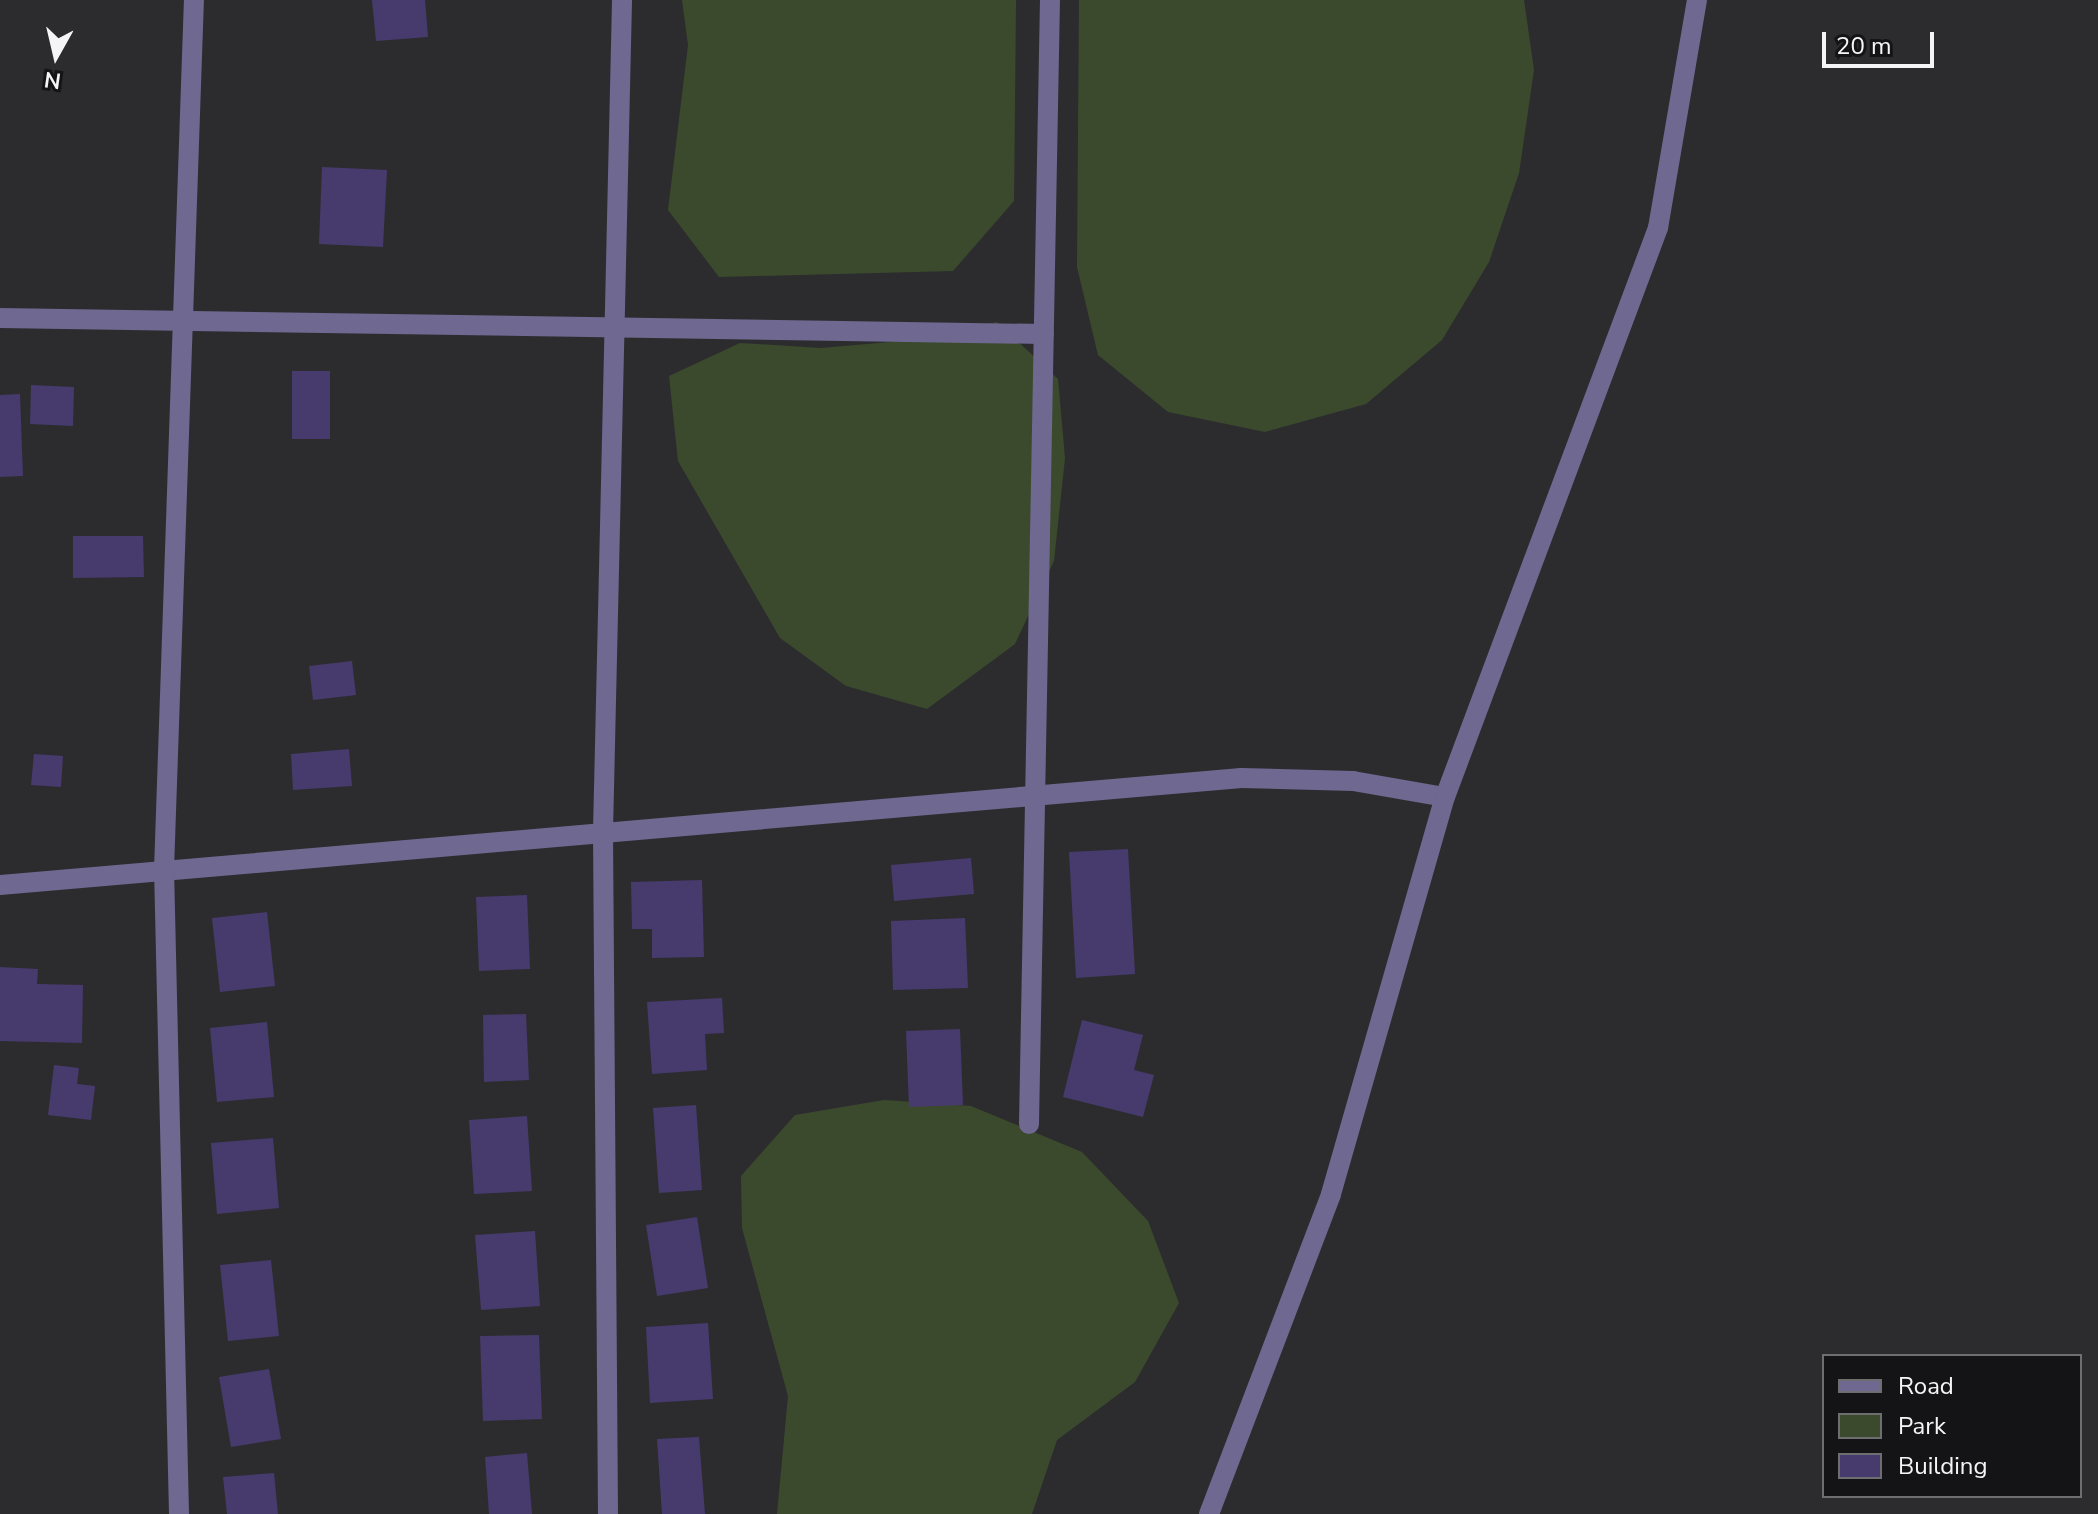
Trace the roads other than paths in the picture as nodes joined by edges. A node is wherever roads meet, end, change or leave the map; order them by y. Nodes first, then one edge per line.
1 (194, 0) edge
2 (622, 0) edge
3 (1050, 0) edge
4 (1697, 0) edge
5 (0, 318) edge
6 (183, 320) junction
7 (614, 327) junction
8 (1044, 334) junction
9 (1036, 796) junction
10 (1445, 797) junction
11 (603, 832) junction
12 (164, 870) junction
13 (0, 885) edge
14 (1029, 1124) dead end
15 (179, 1514) edge
16 (608, 1514) edge
17 (1209, 1514) edge

1 - 6 street
2 - 7 street
3 - 8 street
4 - 10 street
5 - 6 street
6 - 7 street
6 - 12 street
7 - 8 street
7 - 11 street
8 - 9 street
9 - 10 street
9 - 11 street
9 - 14 street
10 - 17 street
11 - 12 street
11 - 16 street
12 - 13 street
12 - 15 street

